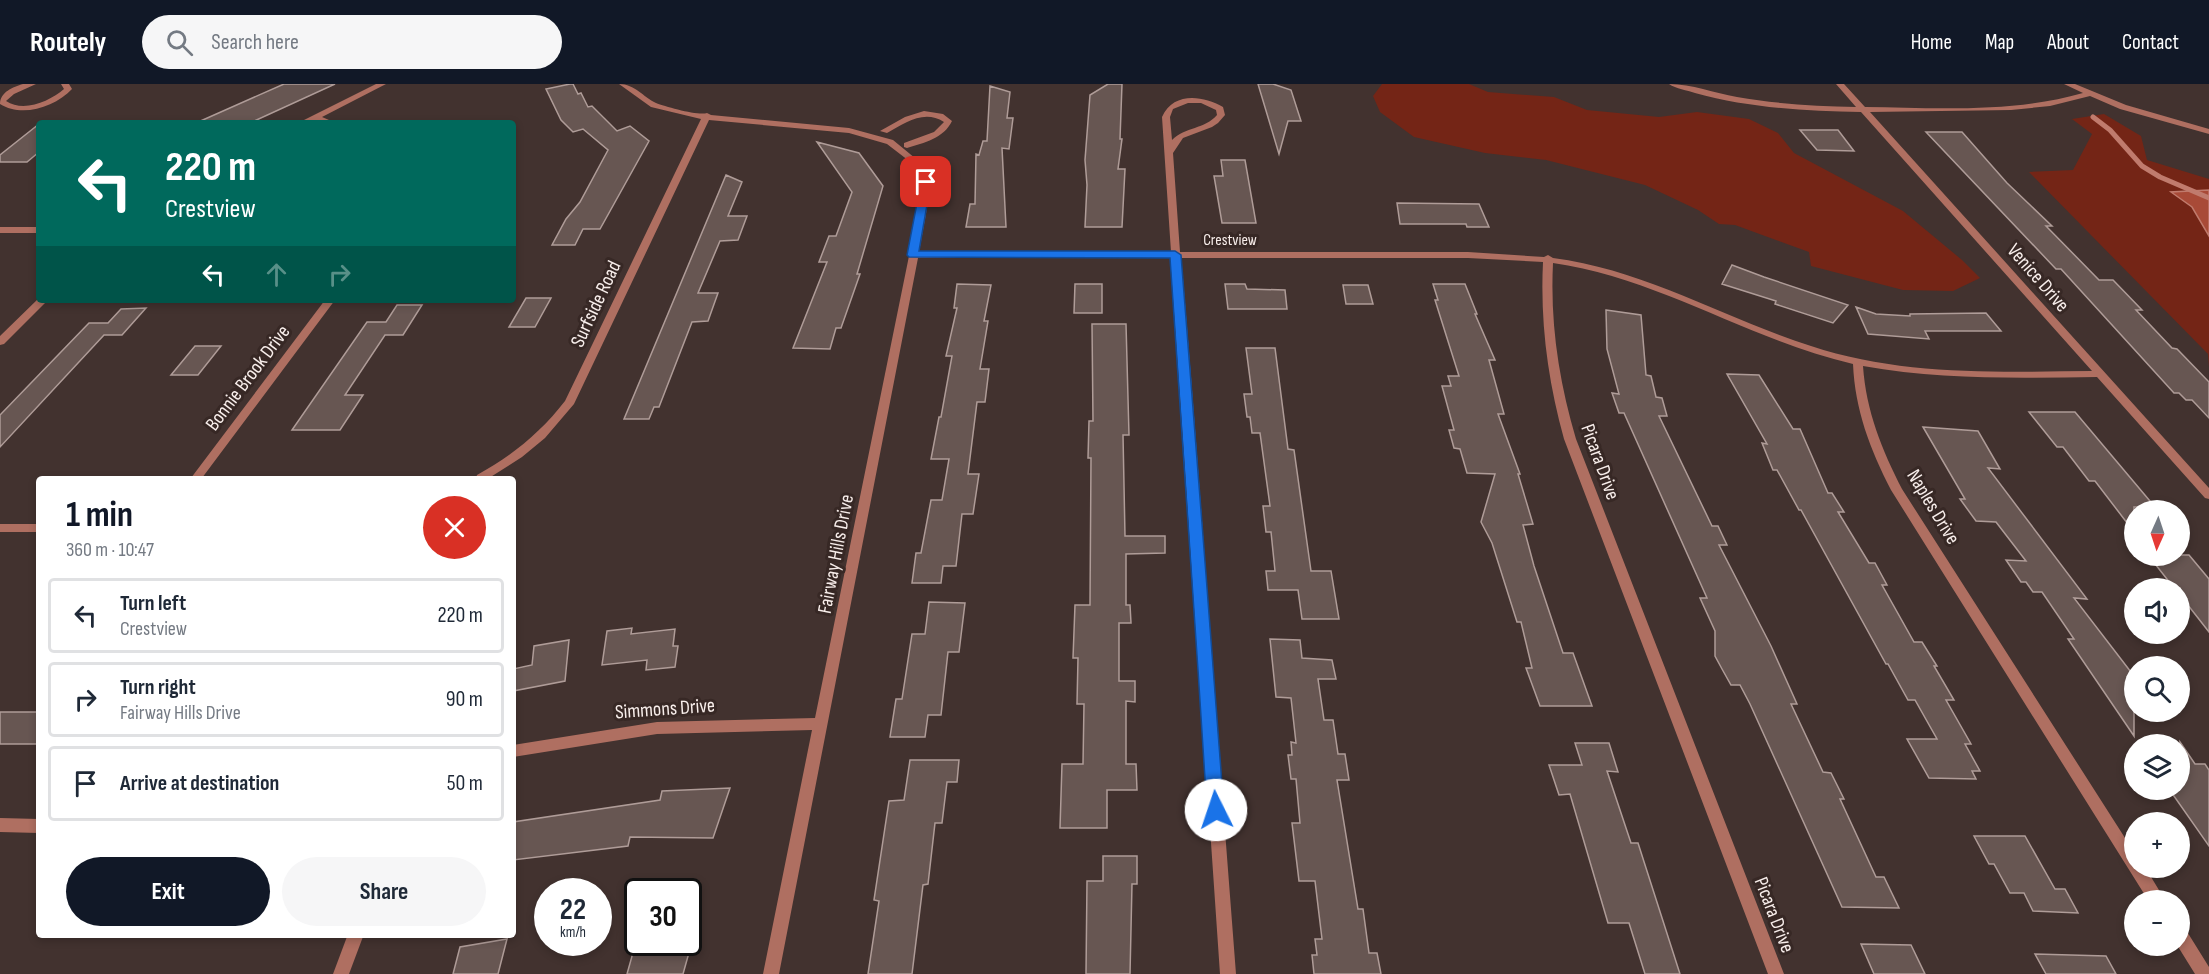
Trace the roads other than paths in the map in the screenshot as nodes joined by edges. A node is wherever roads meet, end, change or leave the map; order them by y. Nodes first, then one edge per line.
1 (32, 84) edge
2 (66, 84) edge
3 (382, 84) edge
4 (622, 84) edge
5 (1673, 84) edge
6 (1840, 84) edge
7 (2068, 84) edge
8 (2089, 94) junction
9 (15, 108) junction
10 (1863, 110) junction
11 (707, 115) junction
12 (0, 117) edge
13 (315, 117) junction
14 (308, 120) edge
15 (324, 120) edge
16 (884, 130) junction
17 (2209, 132) edge
18 (908, 145) junction
19 (1170, 151) junction
20 (0, 230) edge
21 (36, 230) edge
22 (913, 255) junction
23 (1175, 255) junction
24 (1548, 258) junction
25 (40, 303) edge
26 (328, 303) edge
27 (0, 342) edge
28 (1857, 362) junction
29 (2098, 374) junction
30 (198, 476) edge
31 (484, 476) edge
32 (2209, 495) edge
33 (0, 528) edge
34 (36, 528) edge
35 (821, 724) junction
36 (516, 750) edge
37 (0, 825) edge
38 (36, 826) edge
39 (2124, 849) edge
40 (354, 938) edge
41 (2190, 951) edge
42 (340, 974) edge
43 (771, 974) edge
44 (1228, 974) edge
45 (1776, 974) edge
46 (2204, 974) edge

1 - 9 street
2 - 9 street
3 - 13 street
4 - 11 street, Fairway Hills Drive
5 - 10 street
6 - 10 street, Venice Drive
7 - 8 street
8 - 10 street
8 - 17 street
9 - 12 street
10 - 29 street, Venice Drive
11 - 16 street, Fairway Hills Drive
11 - 31 street, Surfside Road
13 - 14 street
13 - 15 street
16 - 18 street, Fairway Hills Drive
16 - 18 street
18 - 22 street, Fairway Hills Drive
19 - 19 street
19 - 23 street
20 - 21 street
22 - 23 street, Crestview
22 - 35 street, Fairway Hills Drive
23 - 24 street, Crestview
23 - 44 street
24 - 28 street
24 - 45 street, Picara Drive
25 - 27 street
26 - 30 street, Bonnie Brook Drive
28 - 29 street
28 - 39 street, Naples Drive
29 - 32 street, Venice Drive
33 - 34 street
35 - 36 street, Simmons Drive
35 - 43 street, Fairway Hills Drive
37 - 38 street
40 - 42 street
41 - 46 street

